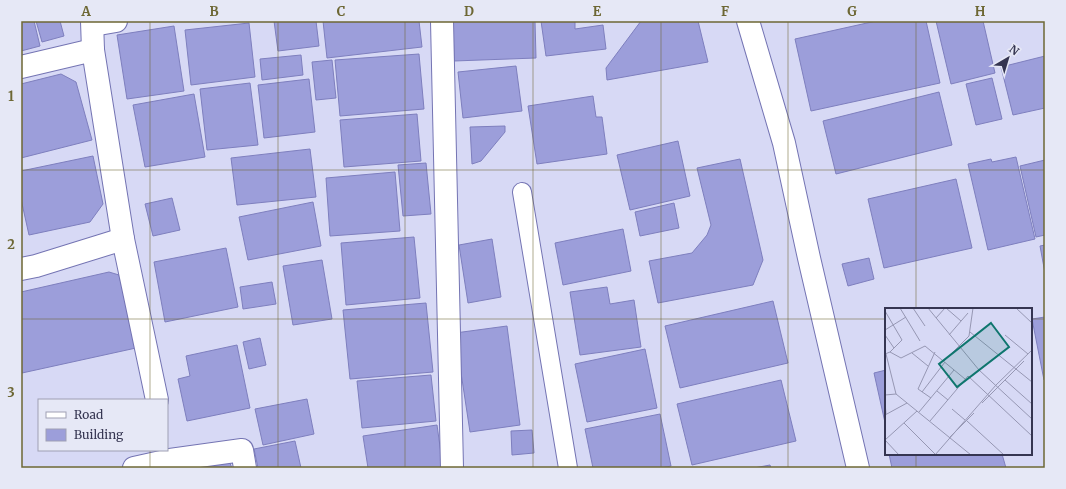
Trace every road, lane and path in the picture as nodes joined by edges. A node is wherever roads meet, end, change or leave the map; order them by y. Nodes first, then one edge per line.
1 (116, 21) edge
2 (442, 21) edge
3 (748, 21) edge
4 (93, 23) edge
5 (93, 50) junction
6 (21, 67) edge
7 (522, 192) dead end
8 (123, 239) junction
9 (21, 269) edge
10 (157, 399) edge
11 (168, 454) edge
12 (134, 468) edge
13 (245, 468) edge
14 (452, 468) edge
15 (568, 468) edge
16 (858, 468) edge

1 - 4 street
2 - 14 street
3 - 16 street
4 - 5 street
5 - 6 street
5 - 8 street
7 - 15 lane
8 - 9 street
8 - 10 street
11 - 12 street
11 - 13 street

